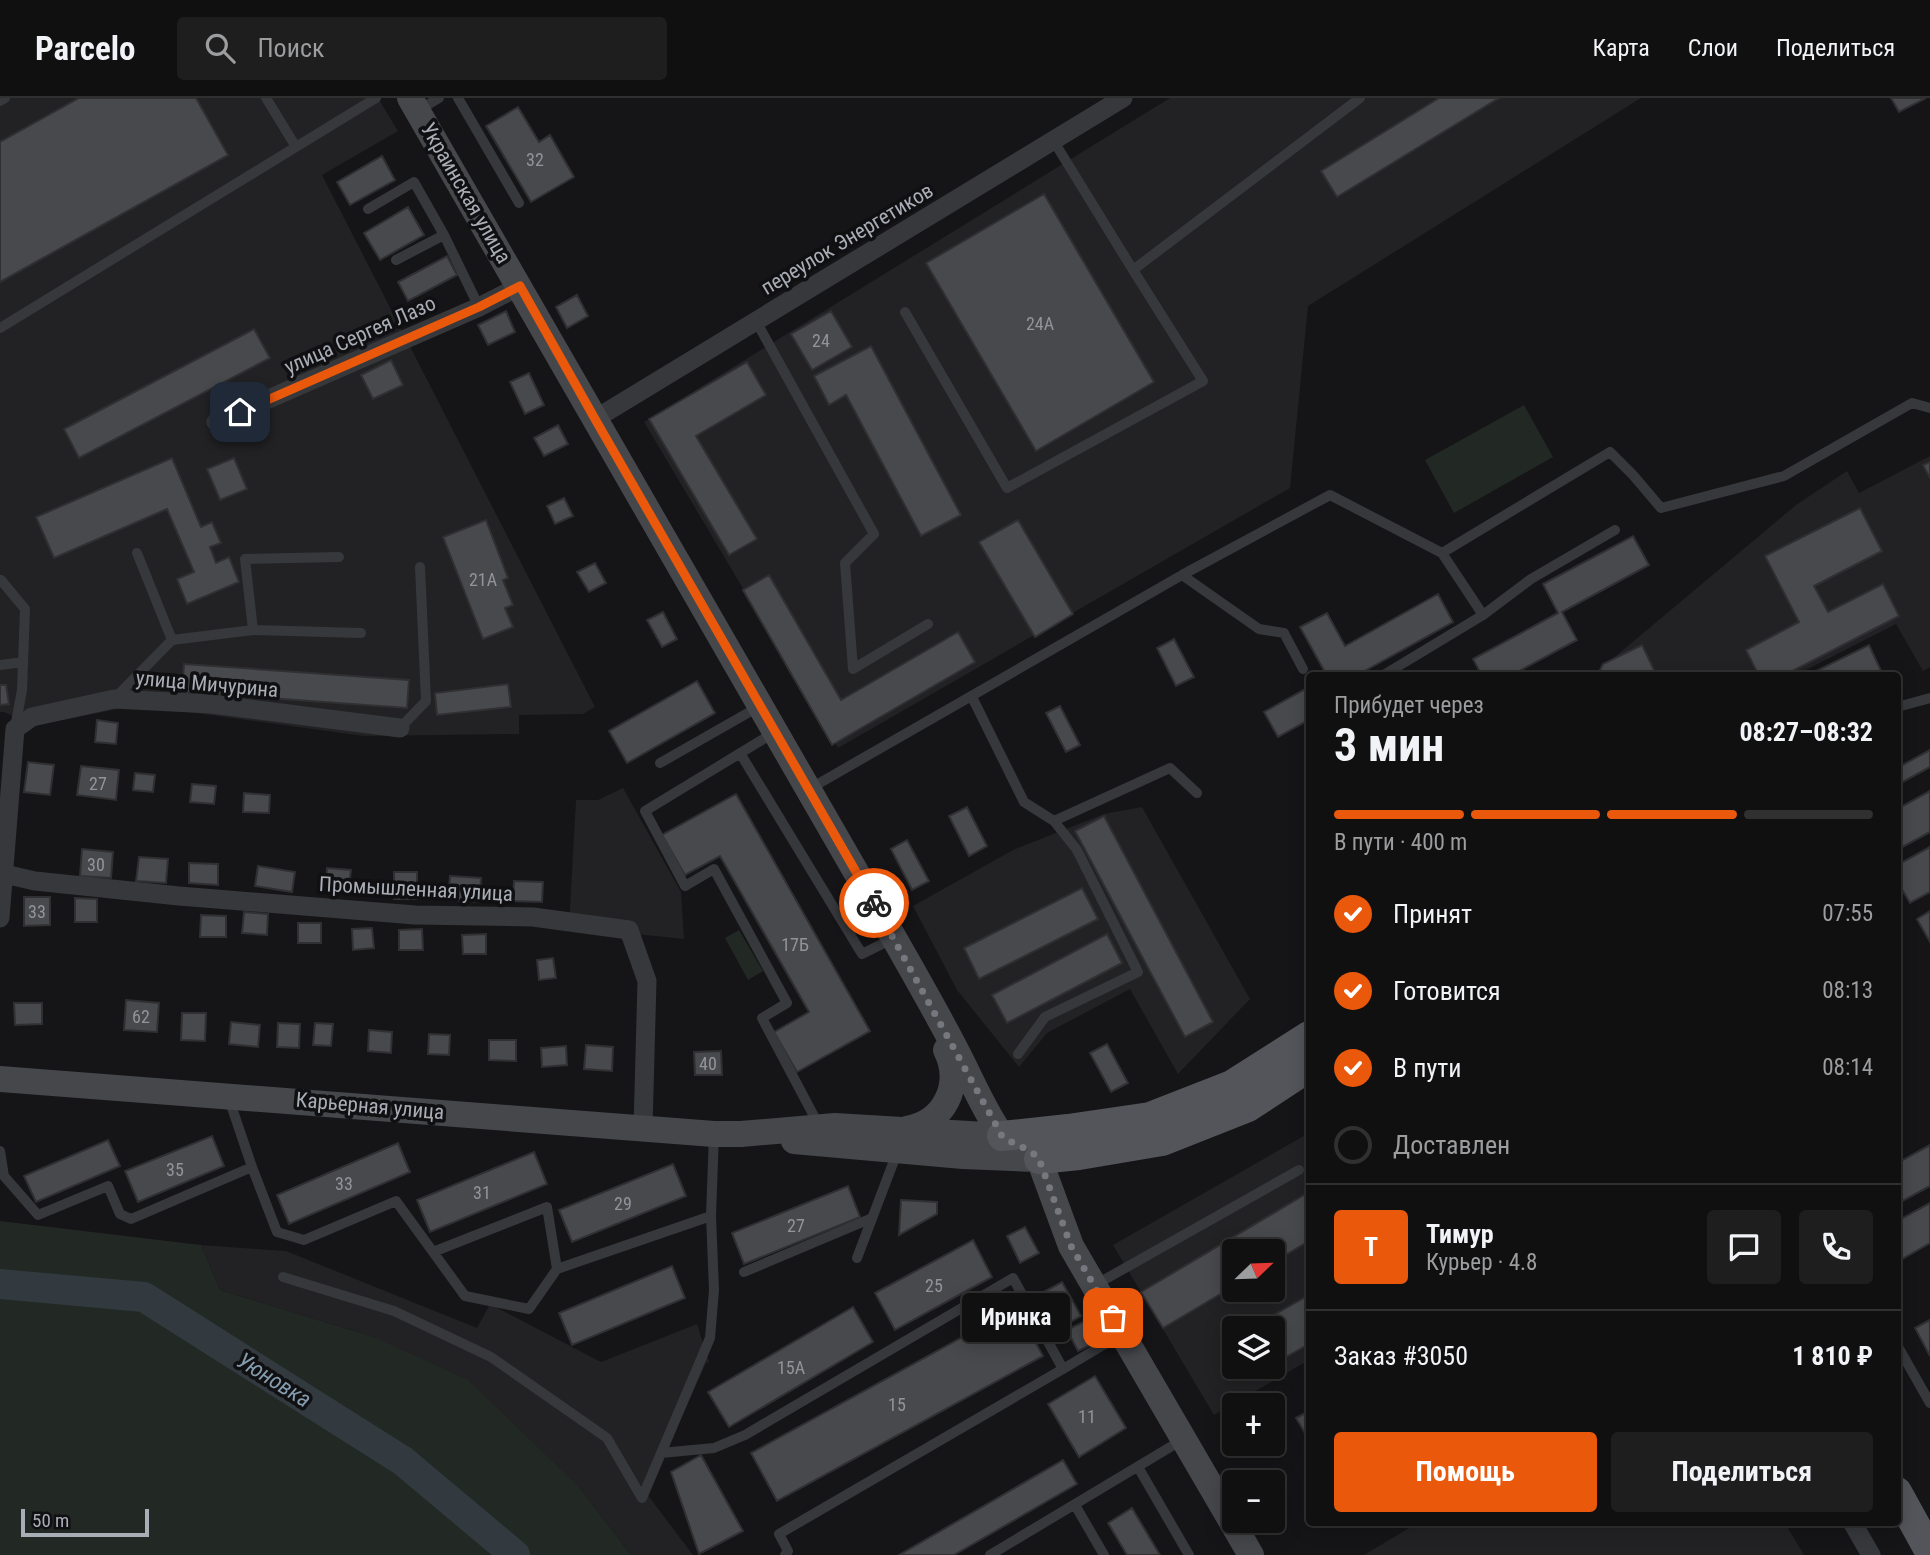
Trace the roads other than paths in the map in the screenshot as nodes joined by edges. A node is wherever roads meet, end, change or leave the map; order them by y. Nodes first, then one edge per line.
1 (5, 98) edge
2 (267, 98) edge
3 (376, 98) edge
4 (458, 98) edge
5 (1123, 98) edge
6 (1360, 98) edge
7 (0, 101) edge
8 (422, 102) edge
9 (1054, 140) junction
10 (296, 147) junction
11 (519, 203) dead end
12 (368, 209) dead end
13 (444, 235) junction
14 (396, 260) dead end
15 (1133, 270) junction
16 (520, 286) junction
17 (479, 307) junction
18 (905, 312) dead end
19 (756, 321) junction
20 (0, 328) edge
21 (1930, 408) edge
22 (595, 419) junction
23 (216, 422) dead end
24 (1615, 530) dead end
25 (137, 553) dead end
26 (1442, 553) junction
27 (339, 557) dead end
28 (420, 567) dead end
29 (1182, 575) junction
30 (1, 580) edge
31 (1483, 615) junction
32 (928, 624) dead end
33 (253, 630) junction
34 (362, 633) dead end
35 (172, 640) junction
36 (23, 662) junction
37 (0, 665) edge
38 (1303, 669) dead end
39 (1389, 672) edge
40 (972, 697) junction
41 (1930, 698) edge
42 (114, 699) junction
43 (761, 706) junction
44 (1901, 706) edge
45 (400, 728) joint
46 (15, 729) junction
47 (775, 731) junction
48 (740, 753) junction
49 (660, 763) dead end
50 (809, 789) junction
51 (1197, 793) dead end
52 (1054, 821) junction
53 (2, 874) edge
54 (0, 918) edge
55 (897, 942) junction
56 (1306, 1038) edge
57 (1018, 1054) dead end
58 (1306, 1069) edge
59 (0, 1079) edge
60 (228, 1095) junction
61 (815, 1118) dead end
62 (643, 1128) junction
63 (897, 1130) junction
64 (727, 1134) junction
65 (1002, 1136) junction
66 (1162, 1141) junction
67 (0, 1151) edge
68 (895, 1158) dead end
69 (1039, 1159) junction
70 (252, 1167) junction
71 (1299, 1170) dead end
72 (2, 1177) edge
73 (711, 1216) junction
74 (872, 1218) junction
75 (433, 1252) junction
76 (857, 1258) dead end
77 (557, 1269) junction
78 (744, 1272) dead end
79 (283, 1277) dead end
80 (1093, 1283) junction
81 (1122, 1334) junction
82 (1901, 1352) edge
83 (1063, 1369) junction
84 (1930, 1403) edge
85 (1183, 1439) junction
86 (661, 1453) junction
87 (1138, 1467) junction
88 (1901, 1499) edge
89 (1075, 1505) junction
90 (1854, 1526) edge
91 (1930, 1552) edge
92 (785, 1555) edge
93 (990, 1555) edge
94 (1104, 1555) edge
95 (1189, 1555) edge
96 (1251, 1555) edge
97 (1871, 1555) edge

1 - 7 lane
2 - 10 lane
3 - 10 lane
4 - 11 lane
5 - 9 street, переулок Энергетиков
6 - 15 lane
8 - 16 street, Украинская улица
9 - 15 lane
9 - 19 street, переулок Энергетиков
10 - 20 lane
12 - 13 lane
13 - 14 lane
13 - 17 lane
15 - 18 lane
16 - 17 street, улица Сергея Лазо
16 - 22 street, Украинская улица
17 - 23 street, улица Сергея Лазо
19 - 22 street, переулок Энергетиков
19 - 32 lane
21 - 26 lane
22 - 43 street, Украинская улица
24 - 31 lane
25 - 35 lane
26 - 29 lane
26 - 31 lane
27 - 33 lane
28 - 45 lane
29 - 38 lane
29 - 40 lane
30 - 36 lane
31 - 39 lane
33 - 34 lane
33 - 35 lane
35 - 42 lane
36 - 37 lane
36 - 46 lane
40 - 50 lane
40 - 52 lane
41 - 44 lane
42 - 45 street, улица Мичурина
42 - 46 street, улица Мичурина
43 - 47 street, Украинская улица
43 - 49 lane
46 - 53 street
47 - 48 lane
47 - 50 street, Украинская улица
48 - 55 lane
48 - 61 lane
50 - 55 street, Украинская улица
51 - 52 lane
52 - 57 lane
53 - 54 street
53 - 62 street, Промышленная улица
55 - 63 street
55 - 65 street, Украинская улица
56 - 65 main road
58 - 66 main road
59 - 60 street, Карьерная улица
60 - 62 street, Карьерная улица
60 - 70 lane
62 - 64 street, Карьерная улица
63 - 64 street, Карьерная улица
63 - 65 street, Карьерная улица
64 - 69 street, Карьерная улица
64 - 73 lane
65 - 69 street
66 - 69 main road
66 - 80 street
67 - 72 lane
68 - 74 lane
69 - 80 street
70 - 72 lane
70 - 75 lane
71 - 80 lane
73 - 77 lane
73 - 86 lane
74 - 76 lane
74 - 78 lane
75 - 77 lane
75 - 77 lane
79 - 86 lane
80 - 81 street
81 - 83 lane
81 - 85 street
82 - 84 lane
83 - 86 lane
83 - 92 lane
85 - 87 lane
85 - 96 street
87 - 89 lane
87 - 95 lane
88 - 91 main road
89 - 93 lane
89 - 94 lane
90 - 97 street

